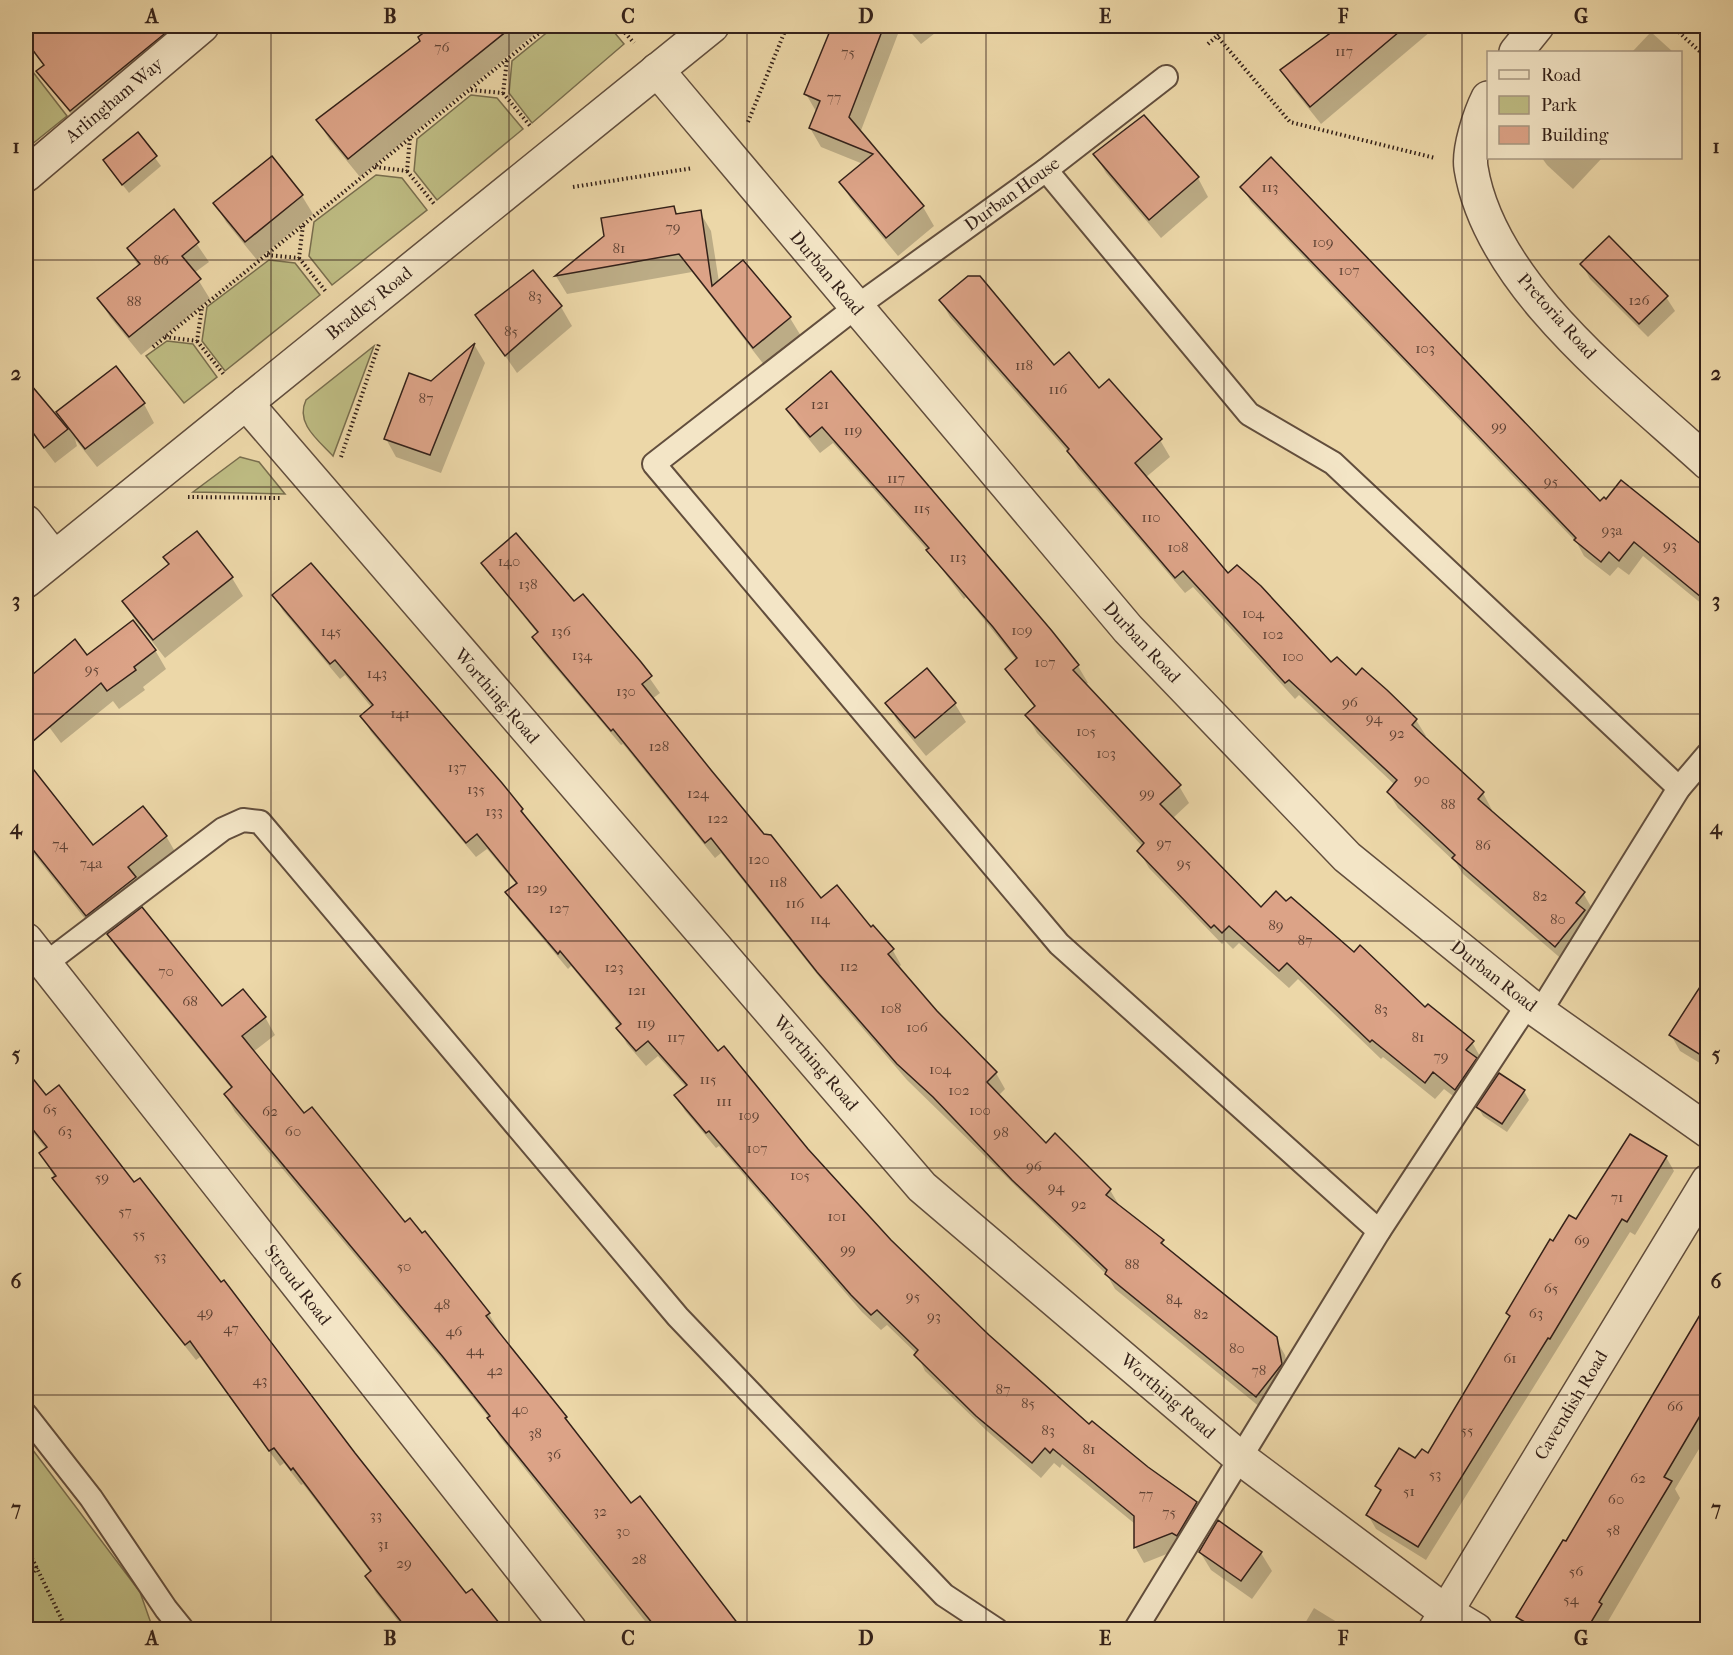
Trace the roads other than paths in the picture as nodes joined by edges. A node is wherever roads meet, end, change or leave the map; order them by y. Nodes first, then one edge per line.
1 (202, 26) edge
2 (712, 26) edge
3 (1537, 26) edge
4 (1517, 51) edge
5 (657, 70) junction
6 (1166, 77) dead end
7 (1487, 100) edge
8 (1046, 170) junction
9 (26, 175) edge
10 (856, 307) junction
11 (246, 403) junction
12 (1707, 463) edge
13 (26, 522) edge
14 (54, 558) junction
15 (26, 581) edge
16 (1707, 754) edge
17 (1679, 788) junction
18 (35, 952) edge
19 (1534, 1008) junction
20 (1707, 1131) edge
21 (1707, 1181) edge
22 (1379, 1231) junction
23 (26, 1415) edge
24 (1239, 1457) junction
25 (1441, 1621) edge
26 (183, 1629) edge
27 (570, 1629) edge
28 (998, 1629) edge
29 (1135, 1629) edge
30 (1476, 1629) edge

1 - 9 street, Arlingham Way
2 - 5 street, Bradley Road
3 - 4 street
5 - 10 street, Durban Road
5 - 11 street, Bradley Road
6 - 8 lane, Durban House
7 - 12 street, Pretoria Road
8 - 10 lane, Durban House
8 - 17 lane
10 - 19 street, Durban Road
10 - 22 lane, Durban House
11 - 14 street, Bradley Road
11 - 24 street, Worthing Road
13 - 14 street
14 - 15 street, Bradley Road
16 - 17 lane
17 - 19 lane
18 - 27 street, Stroud Road
18 - 28 lane
19 - 20 street, Durban Road
19 - 22 lane
21 - 25 street, Cavendish Road
22 - 24 lane
23 - 26 lane
24 - 25 street, Worthing Road
24 - 29 lane
25 - 30 street, Worthing Road

